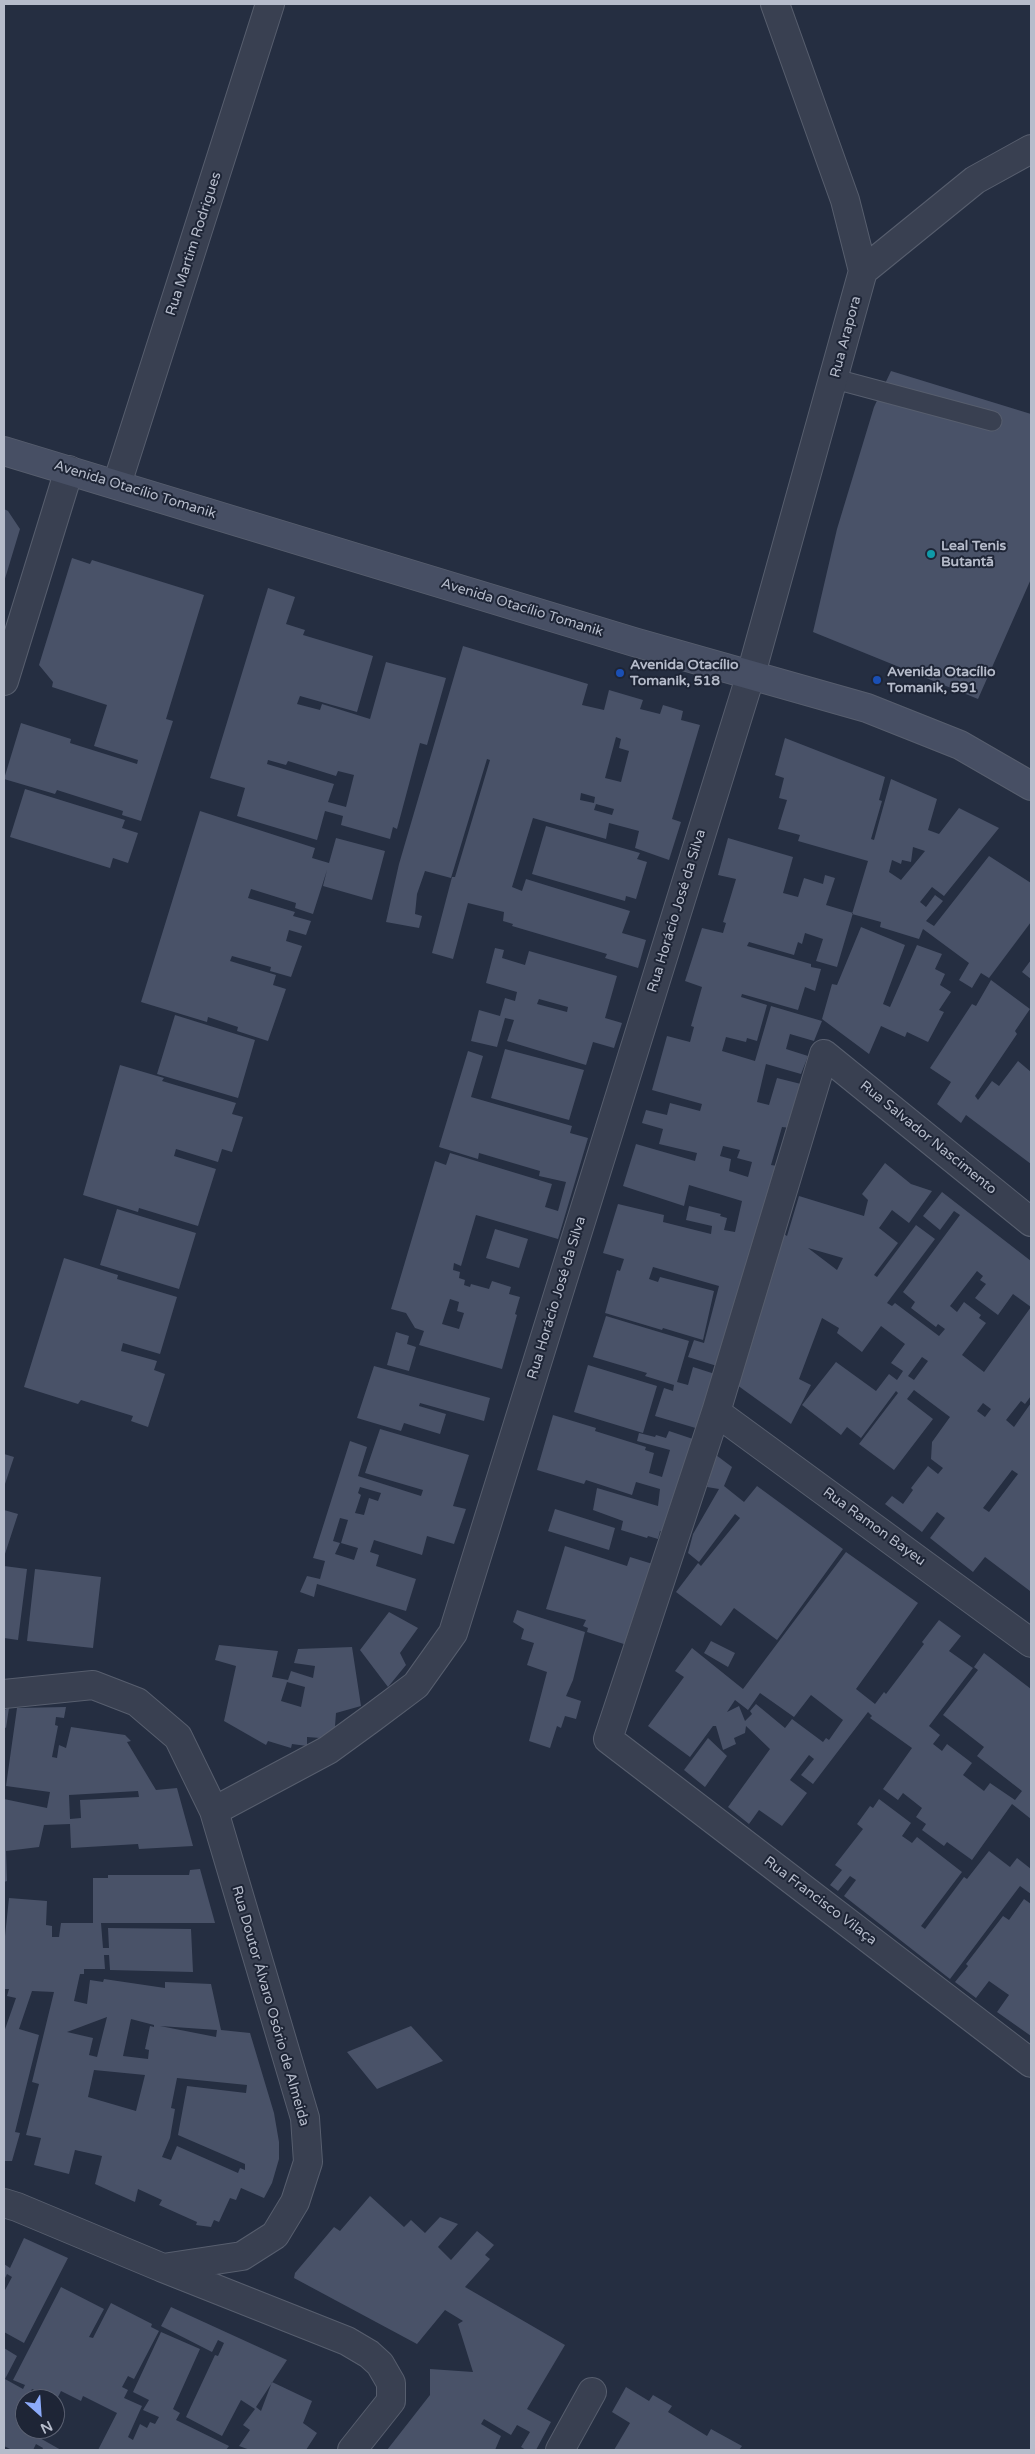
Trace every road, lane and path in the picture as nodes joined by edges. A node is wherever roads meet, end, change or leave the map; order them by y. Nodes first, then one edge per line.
1 (270, 4) edge
2 (775, 4) edge
3 (1031, 149) edge
4 (863, 270) junction
5 (835, 379) junction
6 (992, 421) dead end
7 (4, 451) edge
8 (69, 470) junction
9 (117, 484) junction
10 (751, 674) junction
11 (4, 681) edge
12 (1031, 786) edge
13 (1031, 1222) edge
14 (716, 1412) junction
15 (1031, 1642) edge
16 (4, 1694) edge
17 (214, 1811) junction
18 (1031, 2063) edge
19 (4, 2203) edge
20 (162, 2268) junction
21 (592, 2392) dead end
22 (352, 2450) edge
23 (560, 2450) edge

1 - 9 street, Rua Martim Rodrigues
2 - 4 street, Rua Arapora
3 - 4 street
4 - 5 street, Rua Arapora
5 - 6 lane
5 - 10 street, Rua Arapora
7 - 8 street, Avenida Otacílio Tomanik
8 - 9 street, Avenida Otacílio Tomanik
8 - 11 street
9 - 10 street, Avenida Otacílio Tomanik
10 - 12 street, Avenida Otacílio Tomanik
10 - 17 street, Rua Horácio José da Silva
13 - 14 street, Rua Salvador Nascimento
14 - 15 street, Rua Ramon Bayeu
14 - 18 street, Rua Francisco Vilaça
16 - 17 street, Rua Doutor Álvaro Osório de Almeida
17 - 20 street, Rua Doutor Álvaro Osório de Almeida
19 - 20 street
20 - 22 street
21 - 23 street

